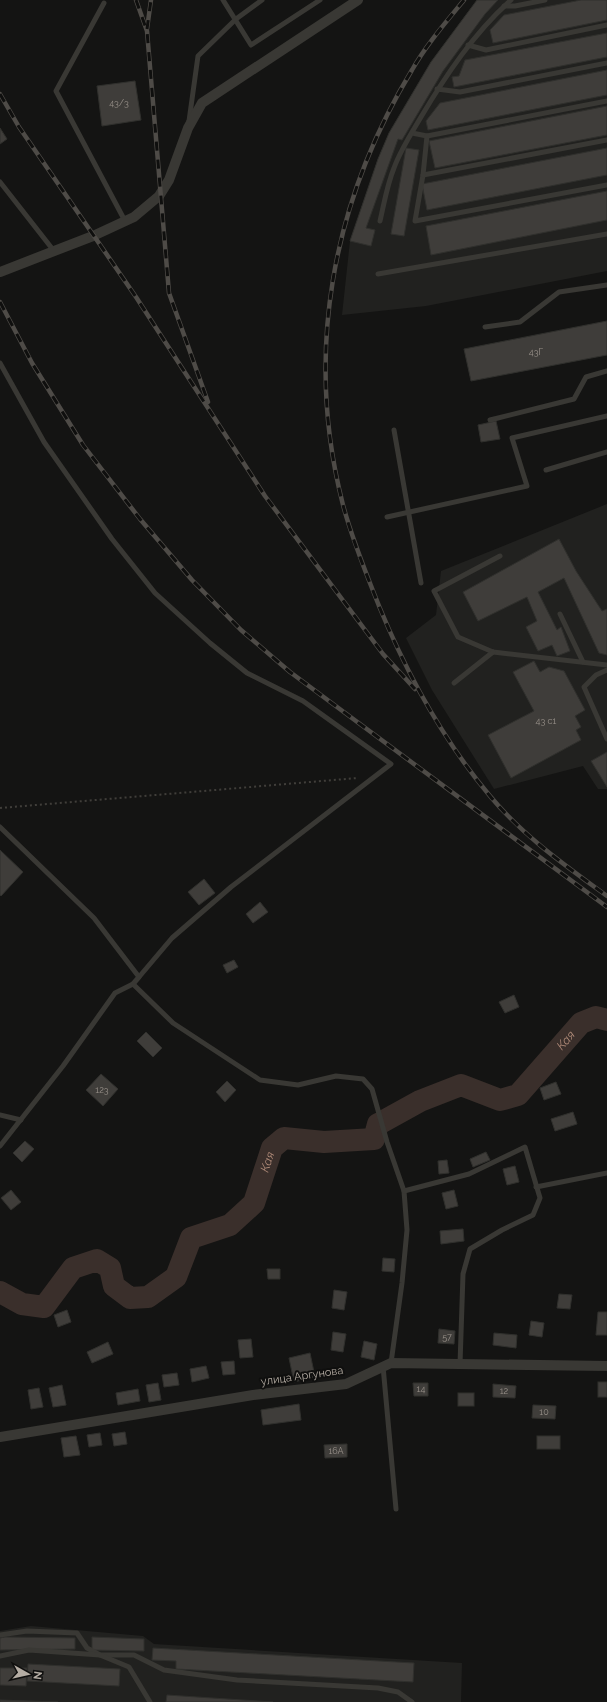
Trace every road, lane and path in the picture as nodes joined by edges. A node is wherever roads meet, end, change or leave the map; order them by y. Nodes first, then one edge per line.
1 (223, 0) edge
2 (262, 0) edge
3 (320, 0) edge
4 (358, 0) edge
5 (511, 0) edge
6 (545, 0) edge
7 (104, 3) dead end
8 (504, 6) junction
9 (236, 19) junction
10 (607, 25) edge
11 (468, 45) junction
12 (607, 63) edge
13 (437, 89) junction
14 (607, 101) edge
15 (188, 128) junction
16 (412, 133) junction
17 (427, 136) junction
18 (607, 140) edge
19 (423, 175) junction
20 (0, 182) edge
21 (607, 184) edge
22 (125, 221) junction
23 (380, 221) dead end
24 (607, 234) edge
25 (54, 251) junction
26 (0, 272) edge
27 (378, 274) dead end
28 (607, 285) edge
29 (485, 327) dead end
30 (0, 363) edge
31 (607, 371) edge
32 (607, 416) edge
33 (490, 420) dead end
34 (394, 430) dead end
35 (607, 452) edge
36 (546, 470) dead end
37 (408, 512) junction
38 (387, 517) dead end
39 (500, 556) dead end
40 (421, 583) dead end
41 (560, 614) dead end
42 (493, 652) junction
43 (583, 662) junction
44 (607, 665) edge
45 (607, 670) edge
46 (454, 682) dead end
47 (607, 739) edge
48 (373, 777) junction
49 (0, 808) edge
50 (0, 827) edge
51 (139, 977) junction
52 (133, 984) junction
53 (0, 1115) edge
54 (21, 1120) junction
55 (0, 1146) edge
56 (607, 1173) edge
57 (536, 1187) junction
58 (404, 1191) junction
59 (460, 1364) junction
60 (387, 1365) junction
61 (607, 1366) edge
62 (0, 1437) edge
63 (396, 1509) dead end
64 (0, 1635) edge
65 (0, 1656) edge
66 (100, 1656) junction
67 (150, 1702) edge
68 (412, 1702) edge

1 - 9 lane
2 - 9 lane
3 - 9 lane
4 - 15 street
5 - 8 lane
6 - 8 lane
7 - 22 lane
8 - 11 lane
9 - 15 lane
10 - 11 lane
11 - 13 lane
12 - 13 lane
13 - 16 lane
14 - 17 lane
15 - 22 street
16 - 17 lane
16 - 23 lane
17 - 19 lane
18 - 19 lane
19 - 21 lane
20 - 25 lane
22 - 25 street
24 - 27 lane
25 - 26 street
28 - 29 lane
30 - 48 lane
31 - 33 lane
32 - 37 lane
34 - 37 lane
35 - 36 lane
37 - 38 lane
37 - 40 lane
39 - 42 lane
41 - 43 lane
42 - 43 lane
42 - 46 lane
43 - 44 lane
45 - 47 lane
48 - 49 path
48 - 51 lane
50 - 51 lane
51 - 52 lane
52 - 54 lane
52 - 58 lane
53 - 54 lane
54 - 55 lane
56 - 57 lane
57 - 58 lane
57 - 59 lane
58 - 60 lane
59 - 60 street, улица Аргунова
59 - 61 street, улица Аргунова
60 - 62 street, улица Аргунова
60 - 63 lane
64 - 66 lane
65 - 66 lane
66 - 67 lane
66 - 68 lane

